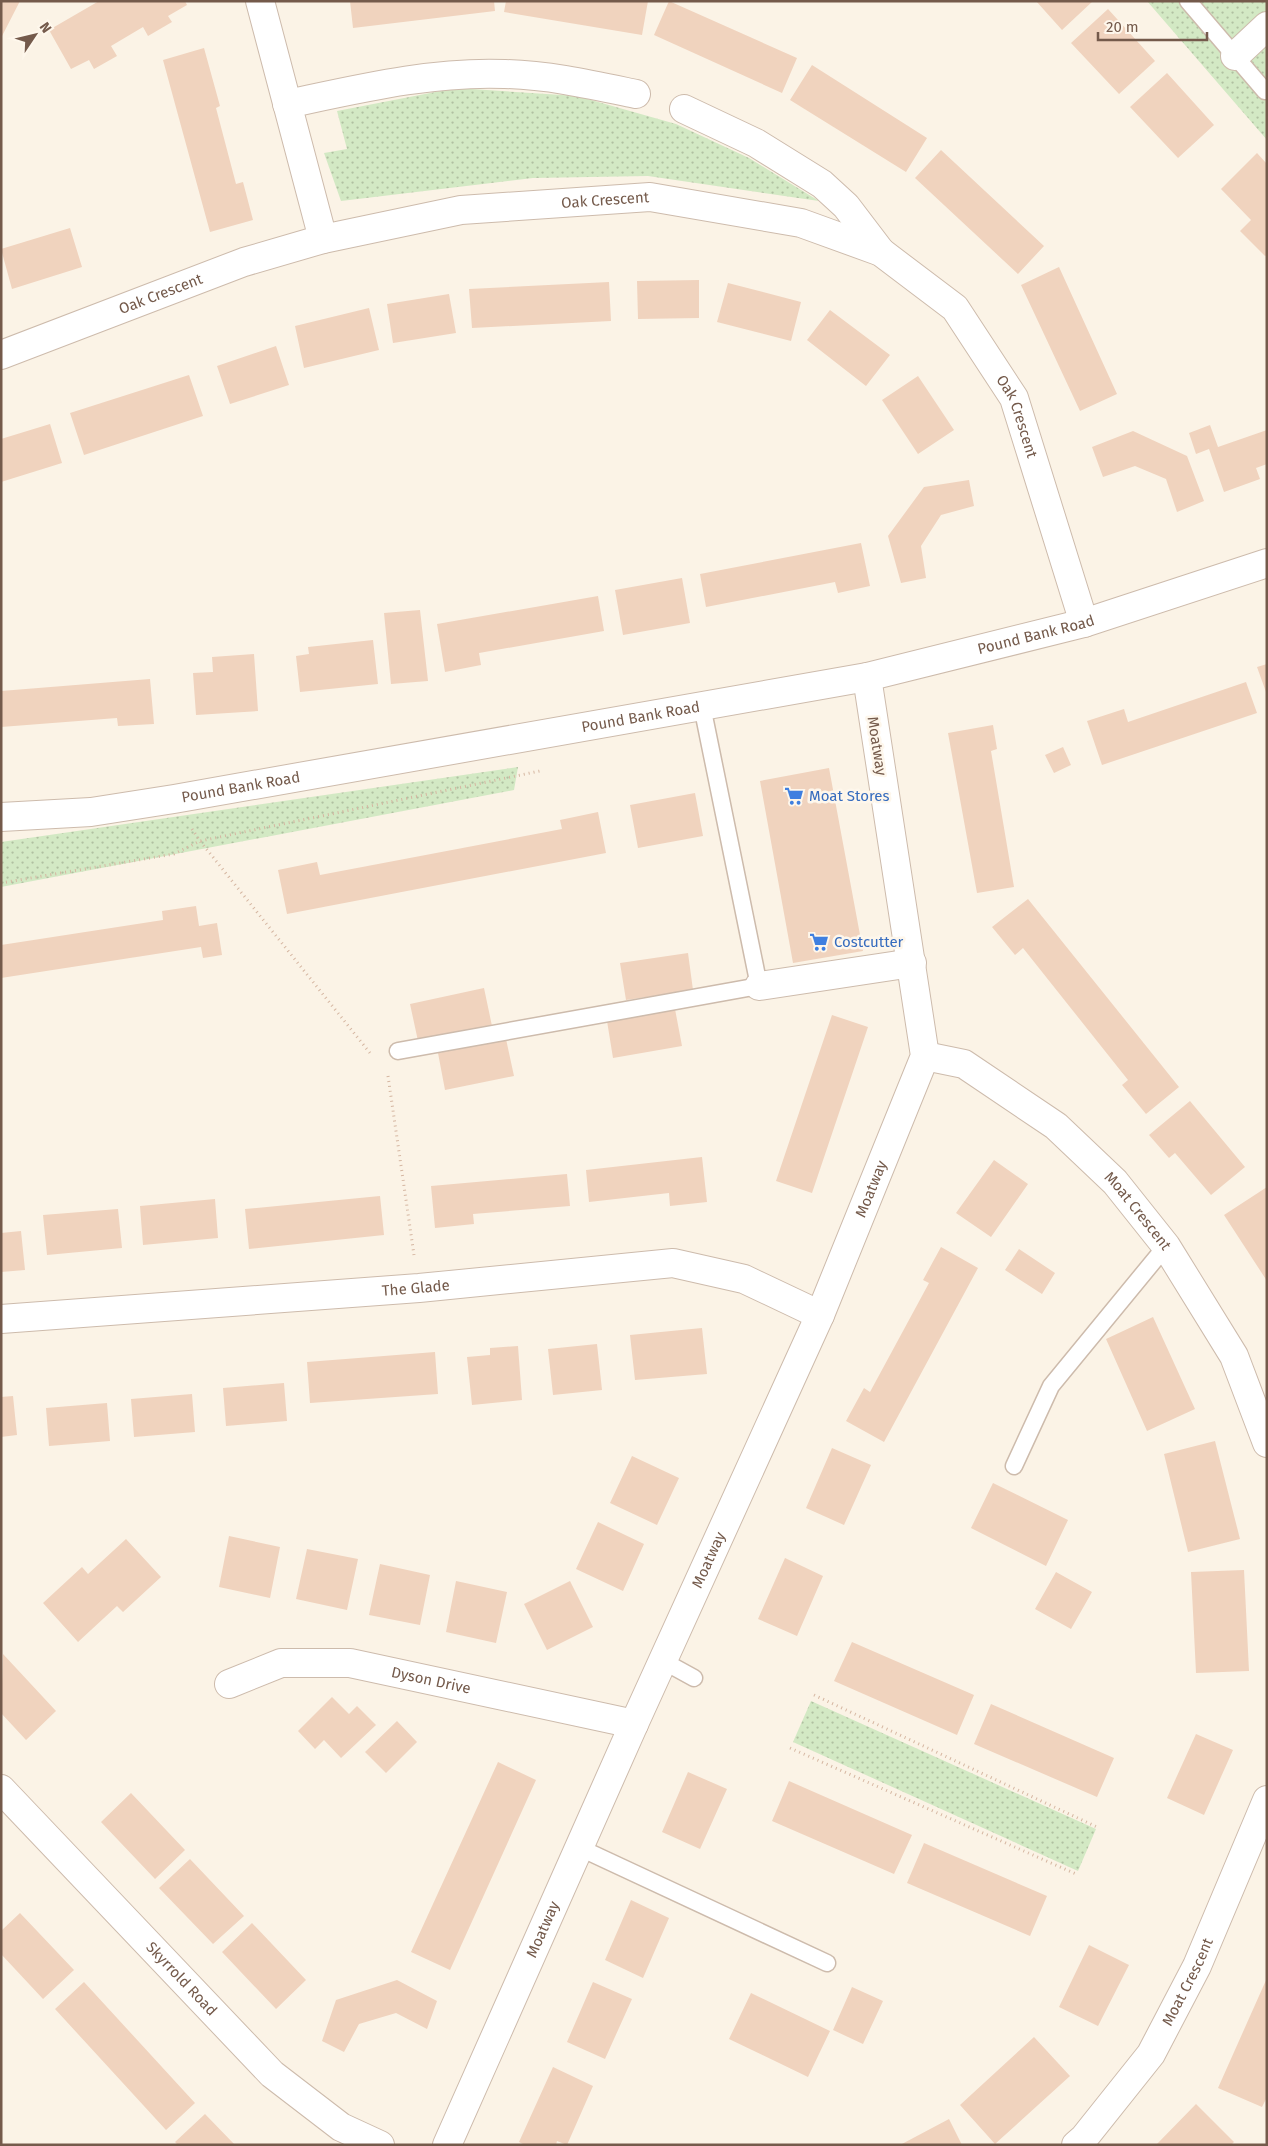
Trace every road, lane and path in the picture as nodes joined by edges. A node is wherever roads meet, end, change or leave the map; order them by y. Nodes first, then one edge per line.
1 (260, 1) edge
2 (1188, 1) edge
3 (1267, 26) edge
4 (1235, 56) junction
5 (1265, 91) dead end
6 (636, 94) dead end
7 (287, 104) junction
8 (684, 109) dead end
9 (323, 239) junction
10 (881, 252) junction
11 (1, 355) edge
12 (1267, 563) edge
13 (1084, 623) junction
14 (867, 677) junction
15 (702, 706) junction
16 (564, 732) junction
17 (174, 799) junction
18 (1, 816) edge
19 (200, 841) junction
20 (1, 883) edge
21 (912, 963) junction
22 (759, 986) junction
23 (398, 1051) dead end
24 (371, 1054) dead end
25 (925, 1056) junction
26 (382, 1068) dead end
27 (1166, 1246) junction
28 (419, 1288) junction
29 (820, 1315) junction
30 (1, 1320) edge
31 (1267, 1443) edge
32 (1014, 1466) dead end
33 (663, 1661) junction
34 (694, 1678) dead end
35 (230, 1684) dead end
36 (814, 1695) dead end
37 (634, 1724) junction
38 (790, 1748) dead end
39 (1, 1789) edge
40 (1267, 1800) edge
41 (1097, 1827) dead end
42 (578, 1847) junction
43 (1076, 1874) dead end
44 (827, 1963) dead end
45 (380, 2145) edge
46 (447, 2145) edge
47 (1076, 2145) edge

1 - 7 street
2 - 4 lane
3 - 4 street
4 - 5 lane
6 - 7 street
7 - 9 street
8 - 10 street, Oak Crescent
9 - 10 street, Oak Crescent
9 - 11 street, Oak Crescent
10 - 13 street, Oak Crescent
12 - 13 street, Pound Bank Road
13 - 14 street, Pound Bank Road
14 - 15 street, Pound Bank Road
14 - 21 street, Moatway
15 - 16 street, Pound Bank Road
15 - 22 lane
16 - 17 street, Pound Bank Road
16 - 19 path
17 - 18 street, Pound Bank Road
17 - 19 path
19 - 20 path
19 - 24 path
21 - 22 street
21 - 25 street, Moatway
22 - 23 lane
25 - 27 street, Moat Crescent
25 - 29 street, Moatway
26 - 28 path
27 - 31 street, Moat Crescent
27 - 32 lane
28 - 29 street, The Glade
28 - 30 street, The Glade
29 - 33 street, Moatway
33 - 34 lane
33 - 37 street, Moatway
35 - 37 street, Dyson Drive
36 - 41 path
37 - 42 street, Moatway
38 - 43 path
39 - 45 street, Skyrrold Road
40 - 47 street, Moat Crescent
42 - 44 lane
42 - 46 street, Moatway

